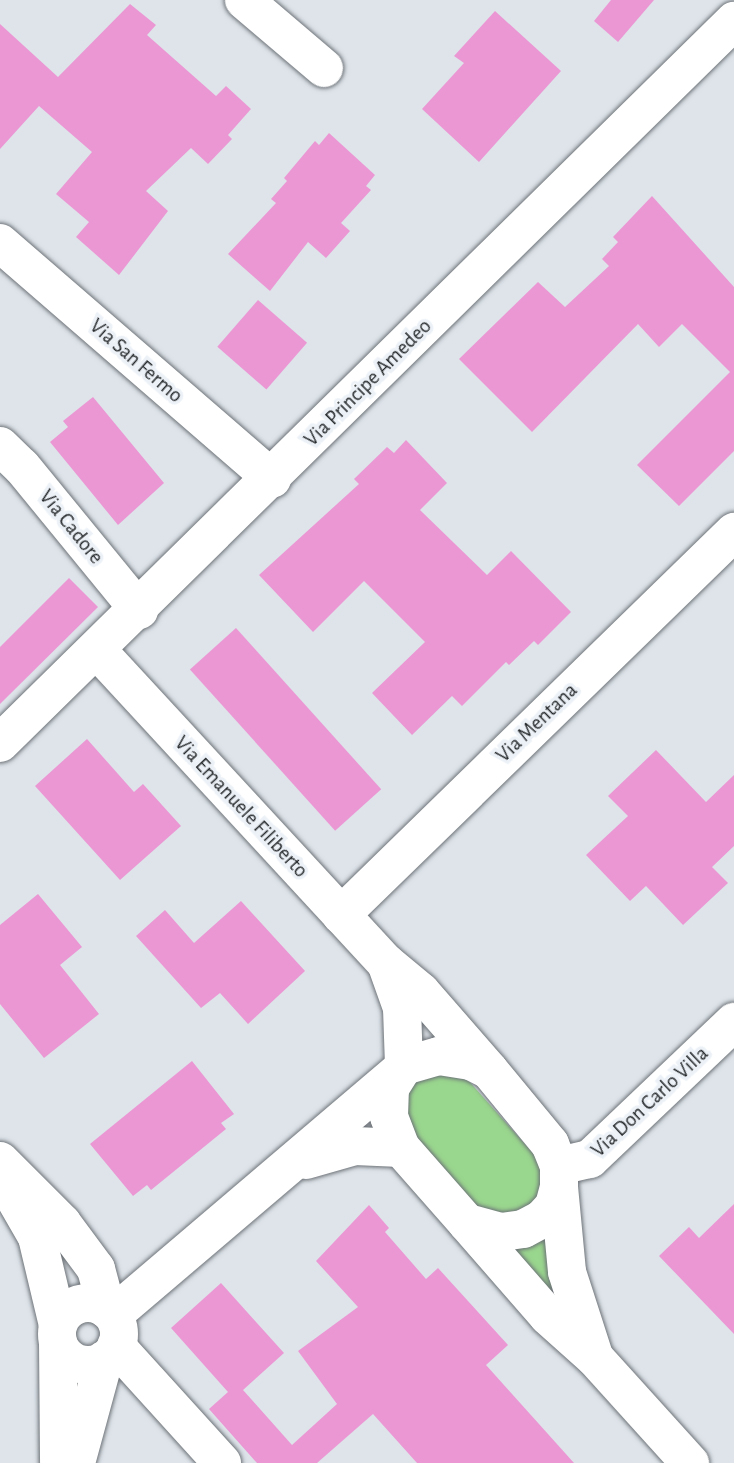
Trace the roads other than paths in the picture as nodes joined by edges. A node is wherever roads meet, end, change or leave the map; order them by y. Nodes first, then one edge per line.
1 (244, 0) edge
2 (734, 21) edge
3 (324, 68) dead end
4 (0, 243) edge
5 (0, 446) edge
6 (272, 479) junction
7 (734, 532) edge
8 (139, 610) junction
9 (98, 651) junction
10 (0, 743) edge
11 (341, 915) junction
12 (386, 963) junction
13 (734, 1023) edge
14 (400, 1070) junction
15 (489, 1070) junction
16 (401, 1148) junction
17 (0, 1161) edge
18 (294, 1163) junction
19 (0, 1173) edge
20 (559, 1176) junction
21 (467, 1223) junction
22 (110, 1333) junction
23 (58, 1334) junction
24 (595, 1359) junction
25 (59, 1463) edge
26 (76, 1463) edge
27 (222, 1463) edge
28 (690, 1463) edge

1 - 3 street
2 - 6 street, Via Principe Amedeo
4 - 6 street, Via San Fermo
5 - 8 street, Via Cadore
6 - 8 street, Via Principe Amedeo
7 - 11 street, Via Mentana
8 - 9 street, Via Principe Amedeo
9 - 10 street, Via Principe Amedeo
9 - 11 street, Via Emanuele Filiberto
11 - 12 street, Via Emanuele Filiberto
12 - 14 street
12 - 15 street, Via Emanuele Filiberto
13 - 20 street, Via Don Carlo Villa
14 - 15 street
14 - 16 street
14 - 18 street
15 - 20 street
16 - 18 street
16 - 21 street
17 - 22 street
18 - 22 street
19 - 23 street
20 - 21 street
20 - 24 street
21 - 24 street
22 - 23 street
22 - 23 street
22 - 26 street
22 - 27 street
23 - 25 street
24 - 28 street

